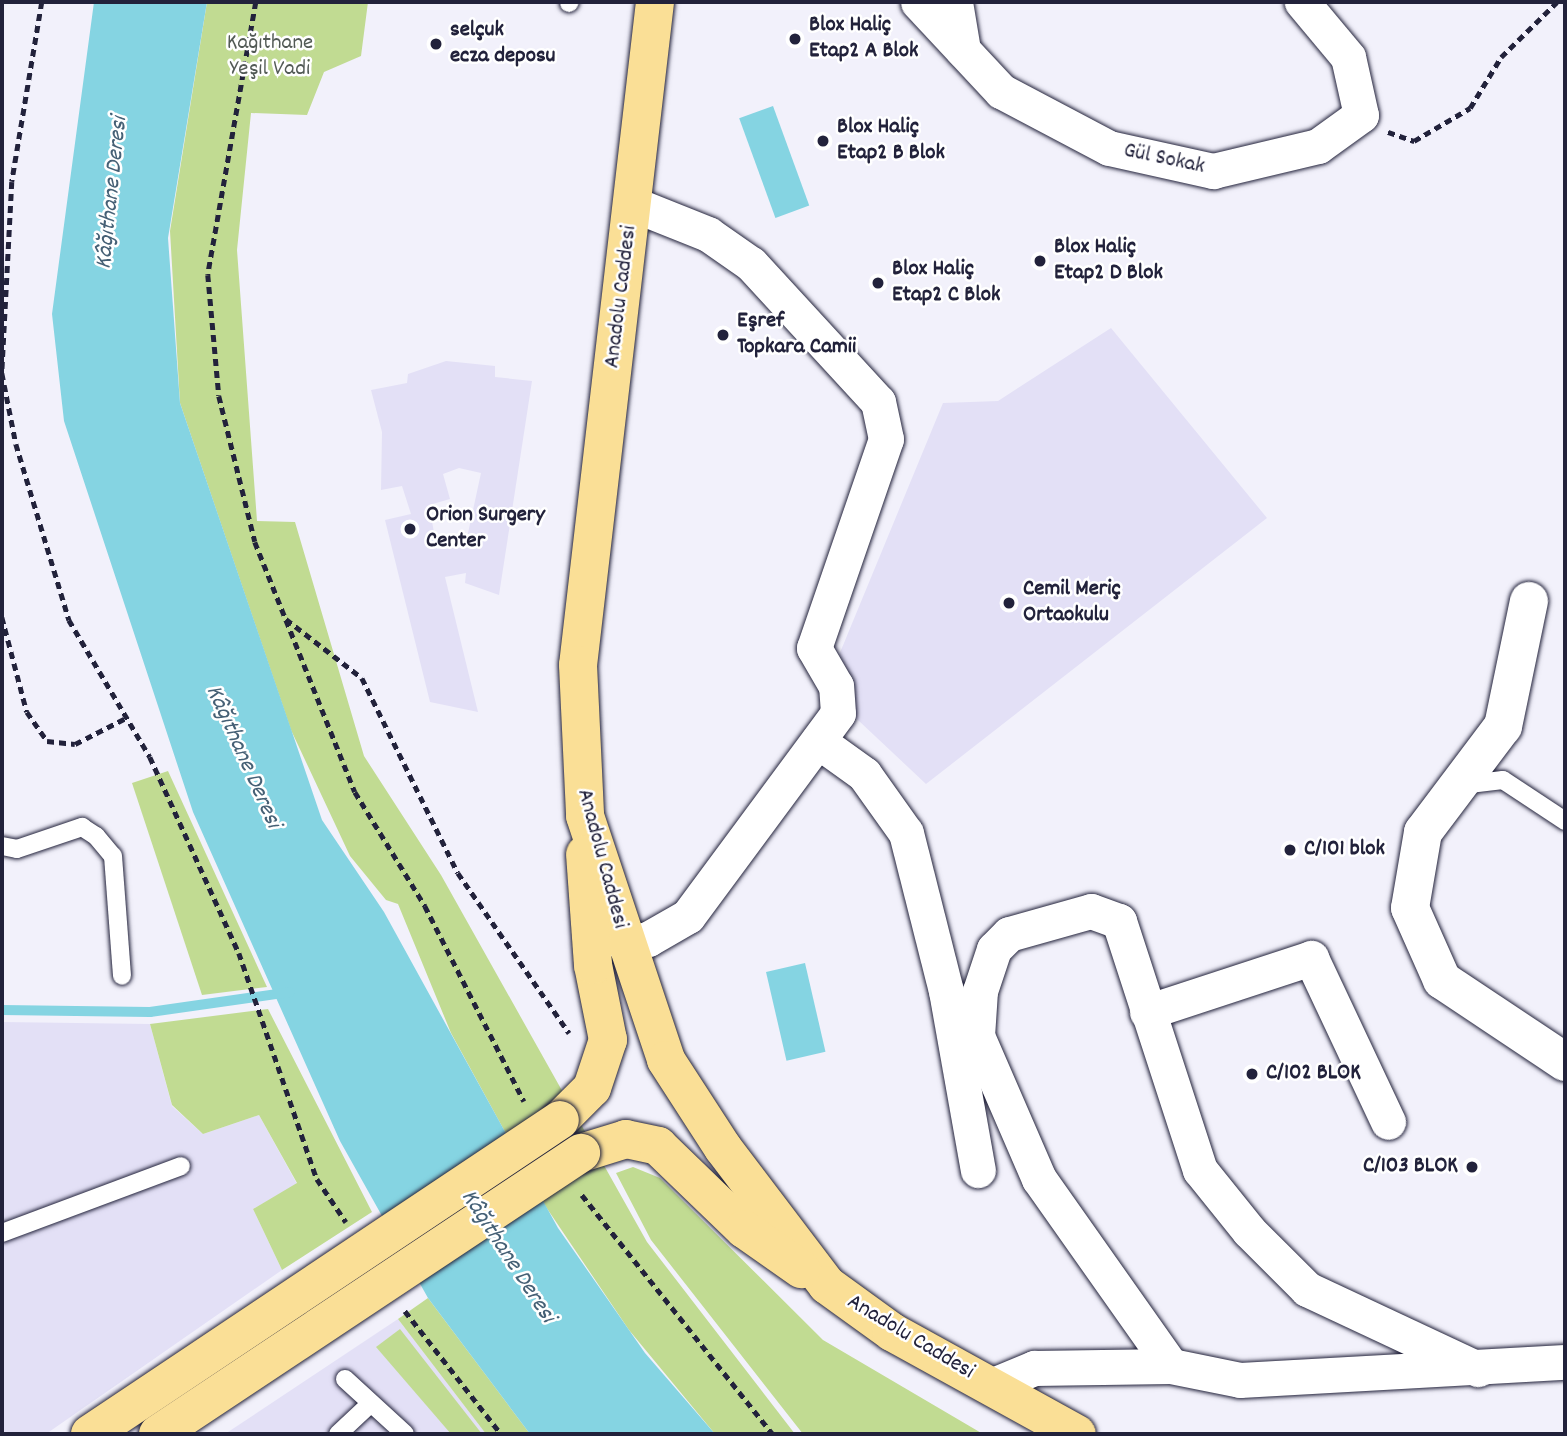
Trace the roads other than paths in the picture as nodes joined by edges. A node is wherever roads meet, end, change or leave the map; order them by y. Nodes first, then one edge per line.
1 (655, 2) edge
2 (918, 2) edge
3 (955, 2) edge
4 (1302, 2) edge
5 (963, 50) junction
6 (633, 204) junction
7 (1529, 601) dead end
8 (818, 741) junction
9 (1458, 785) junction
10 (585, 816) junction
11 (1565, 821) edge
12 (2, 846) edge
13 (624, 944) junction
14 (122, 976) dead end
15 (1147, 1012) junction
16 (1565, 1062) edge
17 (1388, 1122) dead end
18 (181, 1166) dead end
19 (978, 1170) dead end
20 (2, 1233) edge
21 (827, 1285) junction
22 (1565, 1362) edge
23 (1171, 1366) junction
24 (1478, 1369) junction
25 (345, 1380) dead end
26 (991, 1386) junction
27 (371, 1403) junction
28 (90, 1434) edge
29 (158, 1434) edge
30 (338, 1434) edge
31 (405, 1434) edge
32 (1077, 1434) edge

1 - 6 main road, Anadolu Caddesi
2 - 5 street, Gül Sokak
3 - 5 street
4 - 5 street, Gül Sokak
6 - 8 street
6 - 10 main road, Anadolu Caddesi
7 - 9 street
8 - 13 street
8 - 19 street
9 - 11 lane
9 - 16 street
10 - 13 main road, Anadolu Caddesi
10 - 28 main road, bridge
12 - 14 lane
13 - 21 main road, Anadolu Caddesi
15 - 17 street
15 - 23 street
15 - 24 street
18 - 20 lane
21 - 26 main road, Anadolu Caddesi
21 - 29 main road, bridge
22 - 24 street
23 - 24 street
23 - 26 street
25 - 27 lane
26 - 32 main road, Anadolu Caddesi
27 - 30 lane
27 - 31 lane

